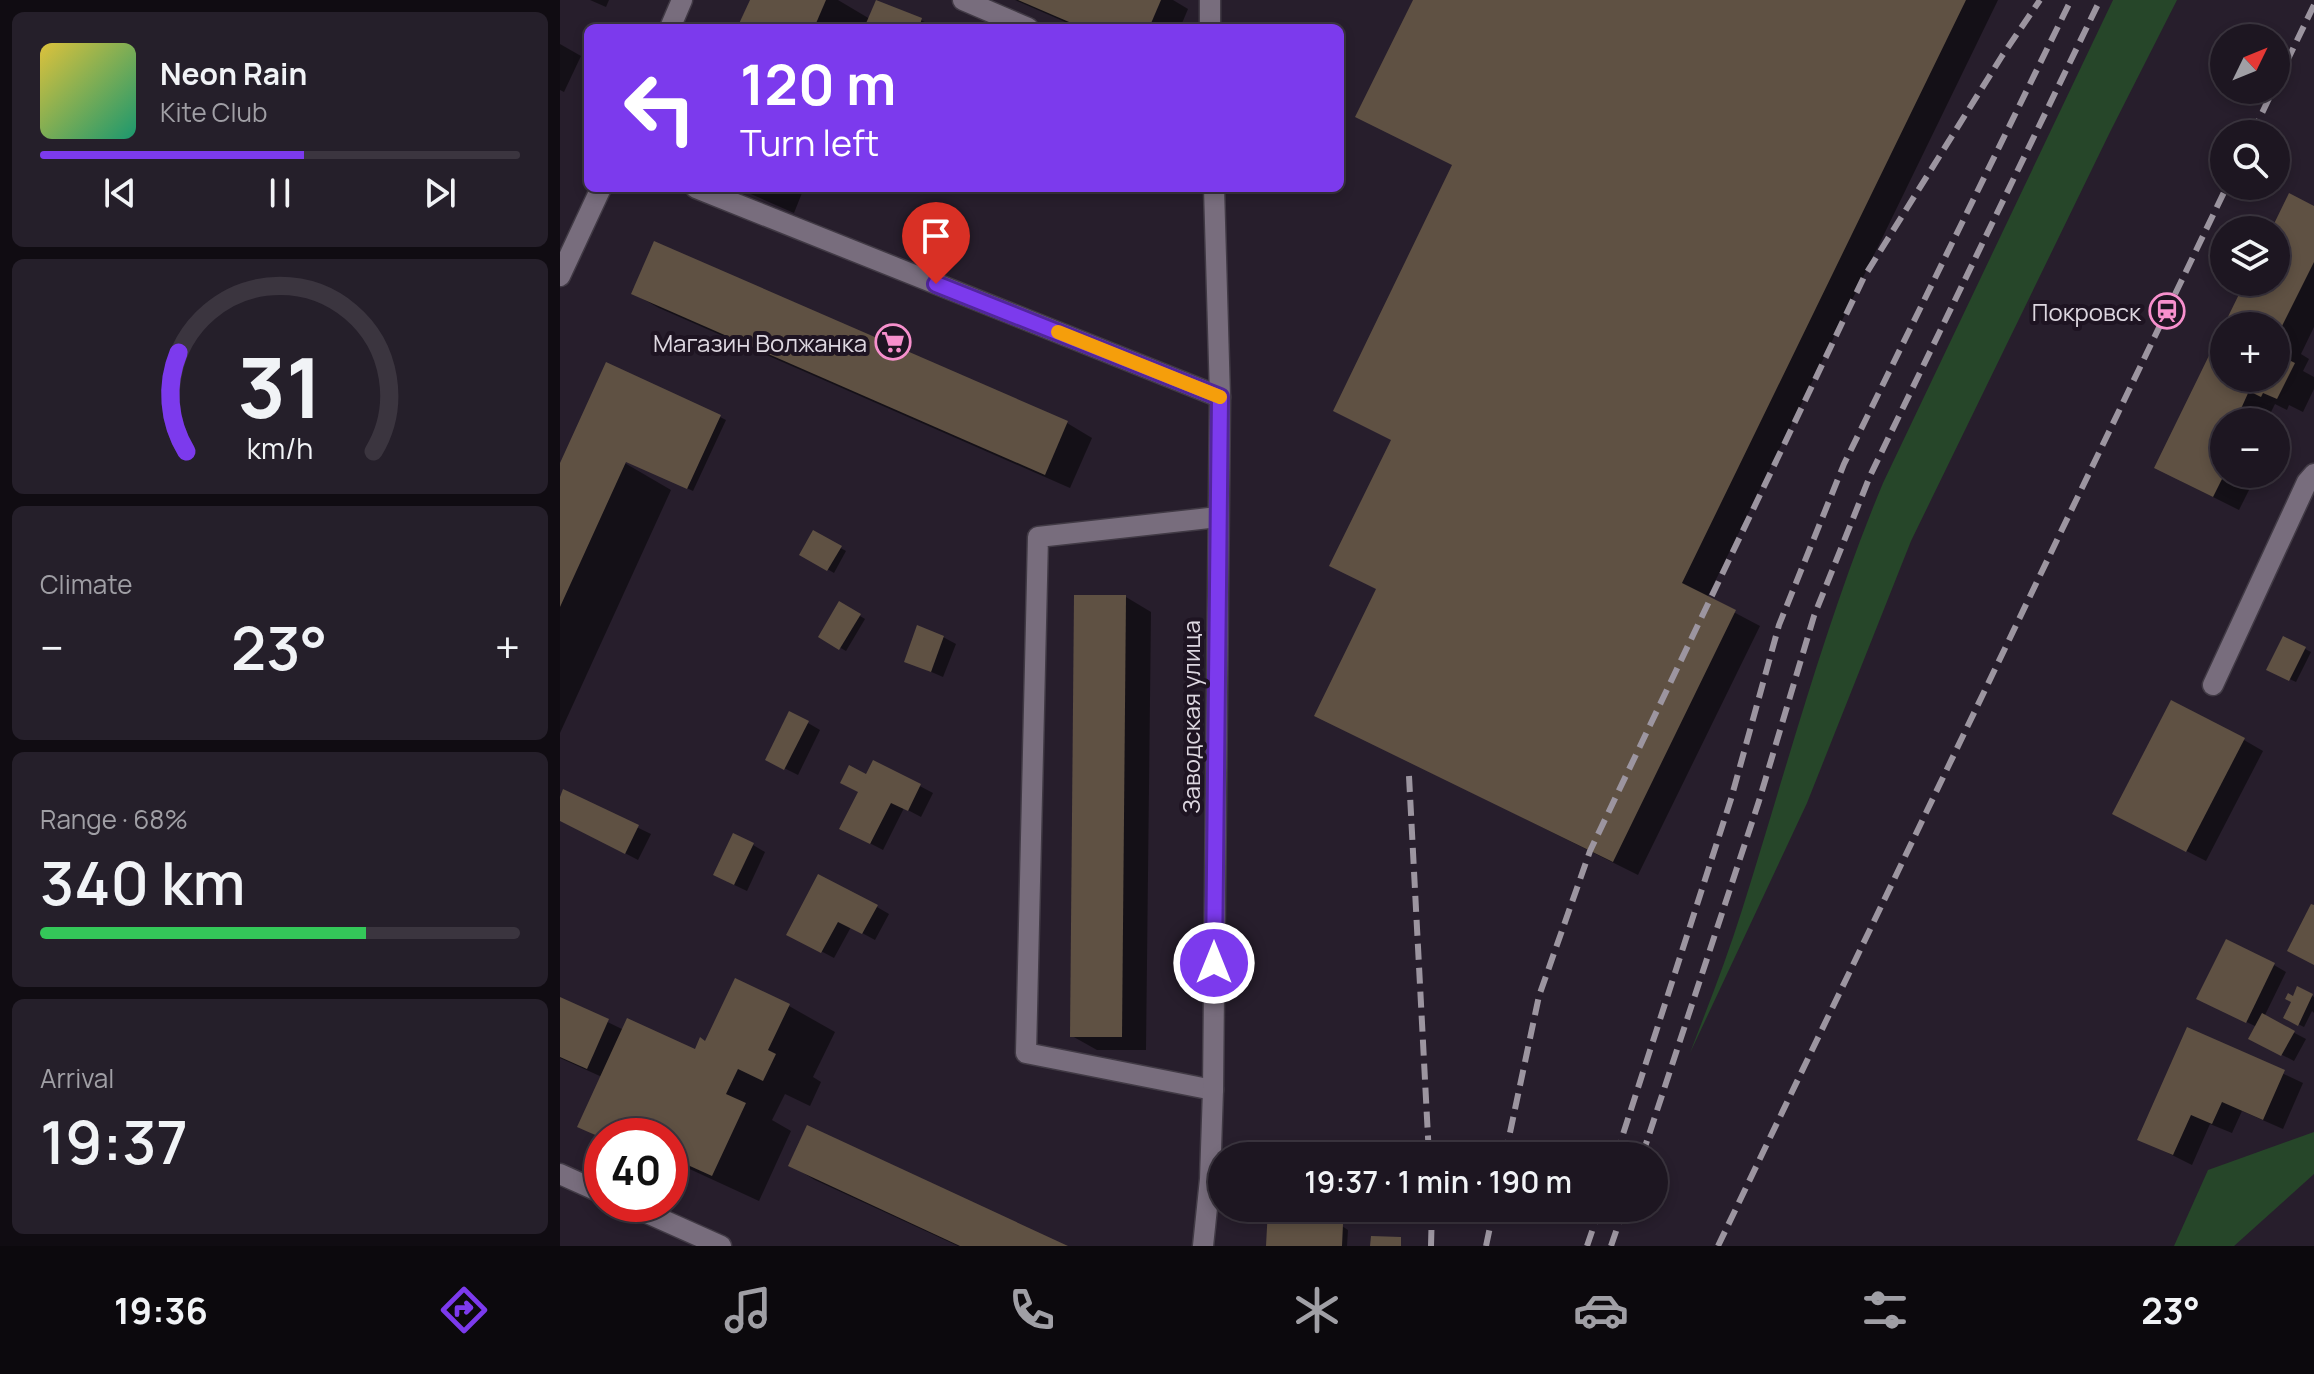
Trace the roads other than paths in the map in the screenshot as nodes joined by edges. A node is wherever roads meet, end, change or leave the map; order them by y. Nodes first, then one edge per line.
1 (682, 0) edge
2 (963, 0) edge
3 (1210, 0) edge
4 (672, 24) edge
5 (1019, 24) edge
6 (1210, 24) edge
7 (599, 192) edge
8 (706, 192) edge
9 (1214, 192) edge
10 (560, 276) edge
11 (1220, 397) junction
12 (2314, 474) edge
13 (1218, 517) junction
14 (2213, 685) dead end
15 (1213, 1090) junction
16 (560, 1174) edge
17 (584, 1185) edge
18 (667, 1222) edge
19 (721, 1246) edge
20 (1203, 1246) edge

1 - 4 street
2 - 5 street
3 - 6 street
7 - 10 street
8 - 11 street
9 - 11 street, Заводская улица
11 - 13 street, Заводская улица
12 - 14 street
13 - 15 street, Заводская улица
13 - 15 street
15 - 20 street, Заводская улица
16 - 17 street
18 - 19 street

